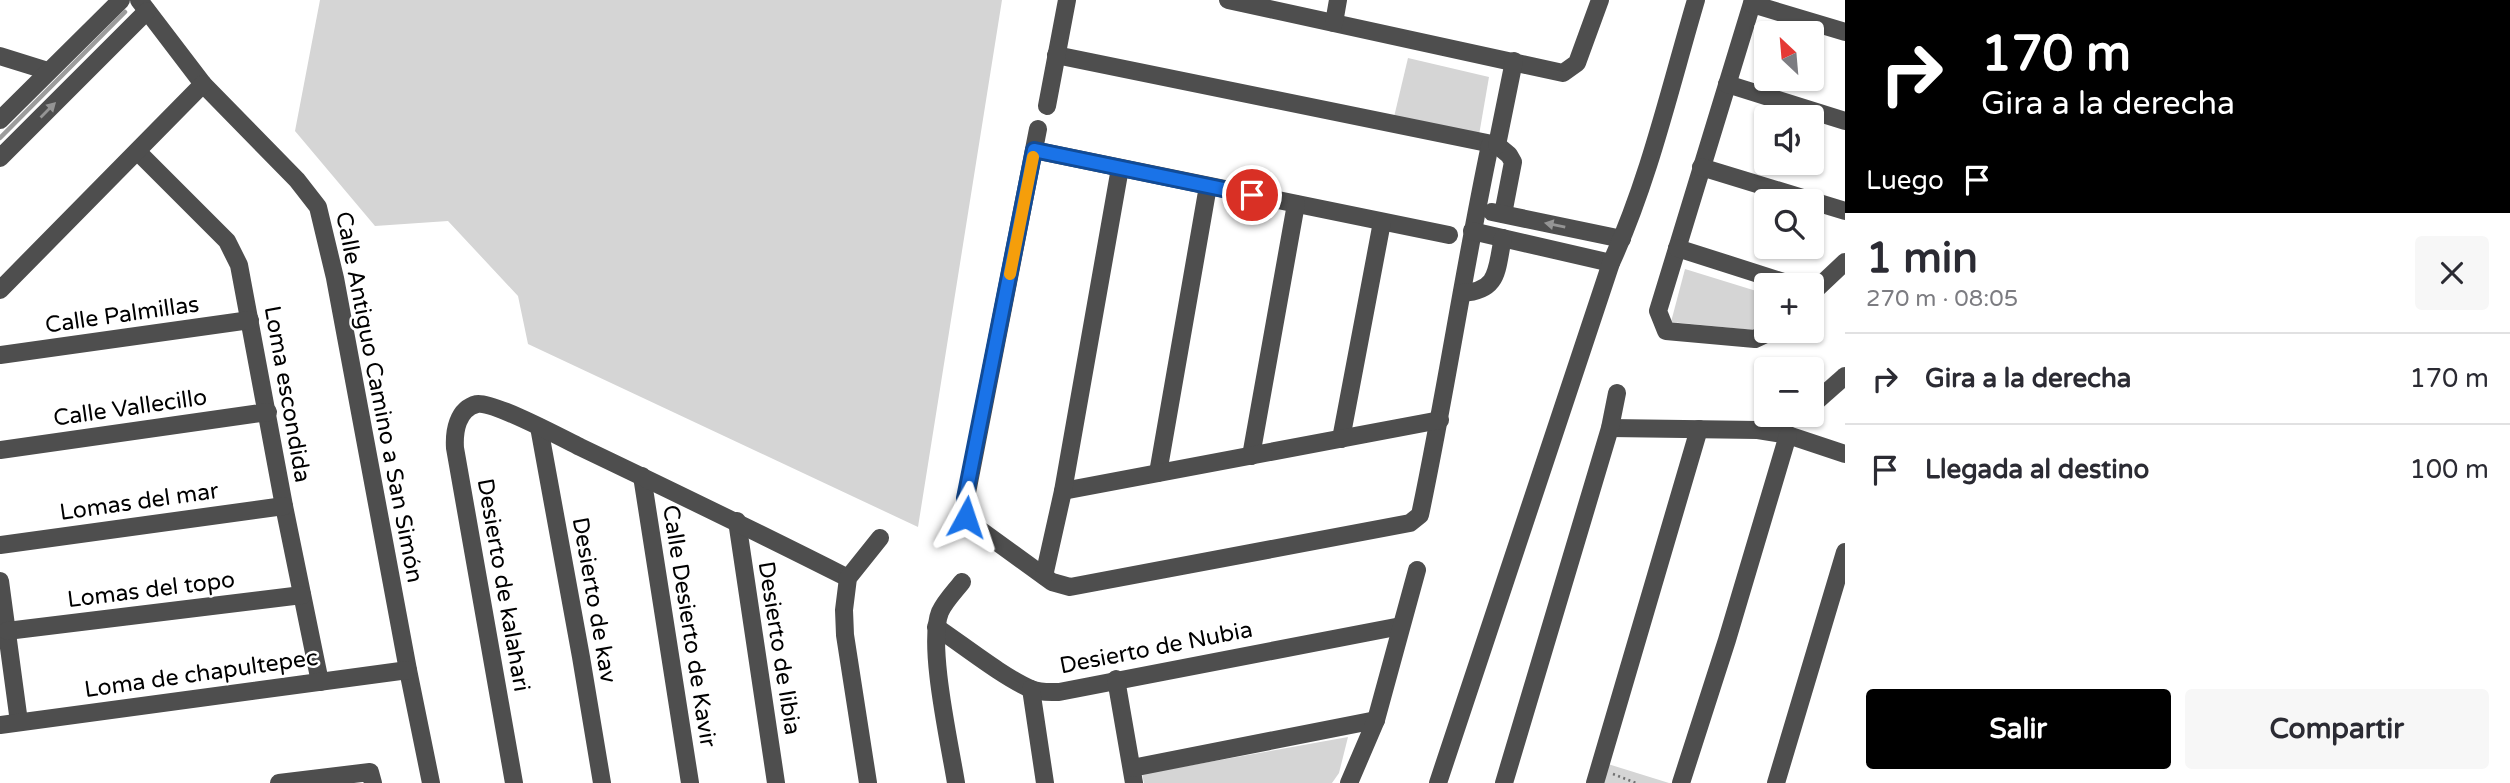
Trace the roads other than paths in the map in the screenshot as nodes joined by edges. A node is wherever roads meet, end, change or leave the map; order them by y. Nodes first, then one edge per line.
1 (121, 0) edge
2 (1067, 0) edge
3 (1228, 0) edge
4 (1338, 0) edge
5 (1600, 0) edge
6 (1696, 0) edge
7 (1753, 2) edge
8 (143, 6) edge
9 (1334, 23) junction
10 (1845, 32) edge
11 (0, 55) edge
12 (1056, 55) junction
13 (1514, 61) junction
14 (48, 71) junction
15 (203, 84) junction
16 (1727, 84) junction
17 (1047, 106) dead end
18 (0, 120) edge
19 (1845, 121) edge
20 (1038, 129) dead end
21 (1493, 145) junction
22 (1034, 150) junction
23 (138, 152) junction
24 (0, 158) edge
25 (1701, 167) junction
26 (1120, 168) junction
27 (1208, 186) junction
28 (1296, 204) junction
29 (1477, 209) junction
30 (1845, 211) edge
31 (1503, 214) junction
32 (1382, 222) junction
33 (1472, 231) junction
34 (1449, 235) dead end
35 (1503, 238) junction
36 (1622, 239) junction
37 (1677, 248) junction
38 (1845, 262) edge
39 (1611, 263) junction
40 (1755, 273) edge
41 (1824, 282) edge
42 (0, 290) edge
43 (1462, 293) junction
44 (250, 320) junction
45 (1754, 339) edge
46 (0, 355) edge
47 (1845, 376) edge
48 (1617, 393) dead end
49 (1824, 395) edge
50 (268, 412) junction
51 (1440, 420) junction
52 (539, 427) junction
53 (1610, 428) junction
54 (1699, 429) junction
55 (1788, 435) junction
56 (1341, 439) junction
57 (0, 450) edge
58 (1845, 454) edge
59 (1251, 456) junction
60 (1158, 473) junction
61 (642, 476) junction
62 (1063, 491) junction
63 (284, 506) junction
64 (737, 521) junction
65 (880, 538) dead end
66 (0, 545) edge
67 (1845, 552) edge
68 (1417, 570) dead end
69 (1044, 576) junction
70 (848, 578) junction
71 (0, 581) edge
72 (962, 582) dead end
73 (302, 595) junction
74 (1401, 626) junction
75 (936, 627) junction
76 (7, 631) junction
77 (408, 670) junction
78 (1116, 679) junction
79 (320, 682) junction
80 (1031, 689) junction
81 (1376, 720) junction
82 (19, 722) junction
83 (0, 725) edge
84 (1133, 776) edge
85 (1601, 777) edge
86 (279, 783) edge
87 (373, 783) edge
88 (431, 783) edge
89 (514, 783) edge
90 (602, 783) edge
91 (690, 783) edge
92 (776, 783) edge
93 (869, 783) edge
94 (956, 783) edge
95 (1045, 783) edge
96 (1349, 783) edge
97 (1438, 783) edge
98 (1504, 783) edge
99 (1681, 783) edge
100 (1776, 783) edge

1 - 14 street
2 - 12 street
3 - 9 street
4 - 9 street
5 - 13 street
6 - 36 street
7 - 10 street
7 - 16 street
8 - 15 street, Calle Antiguo Camino a San Simón
24 -> 8 street
9 - 13 street
11 - 14 street
12 - 17 street
12 - 21 street
13 - 21 street
14 - 18 street
15 - 23 street
15 - 77 street, Calle Antiguo Camino a San Simón
16 - 19 street
16 - 25 street
20 - 22 street
21 - 29 street
21 - 31 street
22 - 26 street
22 - 69 street
23 - 42 street
23 - 44 street, Loma escondida
25 - 30 street
25 - 37 street
26 - 27 street
26 - 62 street
27 - 28 street
27 - 60 street
28 - 32 street
28 - 59 street
29 - 31 street
29 - 33 street
36 -> 31 street
32 - 34 street
32 - 56 street
33 - 35 street
33 - 43 street
35 - 39 street
35 - 43 street
36 - 39 street
37 - 40 street
37 - 45 street
38 - 41 street
39 - 97 street
43 - 51 street
44 - 46 street, Calle Palmillas
44 - 50 street, Loma escondida
47 - 49 street
48 - 53 street
50 - 57 street, Calle Vallecillo
50 - 63 street, Loma escondida
51 - 56 street
51 - 69 street
52 - 61 street
52 - 89 street, Desierto de kalahari
52 - 90 street, Desierto de kav
53 - 54 street
53 - 98 street
54 - 55 street
54 - 85 street
55 - 58 street
55 - 99 street
56 - 59 street
59 - 60 street
60 - 62 street
61 - 64 street
61 - 91 street, Calle Desierto de Kavir
62 - 69 street
63 - 66 street, Lomas del mar
63 - 73 street, Loma escondida
64 - 70 street
64 - 92 street, Desierto de libia
65 - 70 street
67 - 100 street
68 - 74 street
70 - 93 street
71 - 76 street
72 - 75 street
73 - 76 street, Lomas del topo
73 - 79 street, Loma escondida
74 - 78 street, Desierto de Nubia
74 - 81 street
75 - 80 street, Desierto de Nubia
75 - 94 street
76 - 82 street
77 - 79 street, Loma de chapultepec
77 - 88 street, Calle Antiguo Camino a San Simón
78 - 80 street, Desierto de Nubia
78 - 84 street
79 - 82 street, Loma de chapultepec
80 - 95 street
81 - 84 street
81 - 96 street
82 - 83 street, Loma de chapultepec
86 - 87 street

